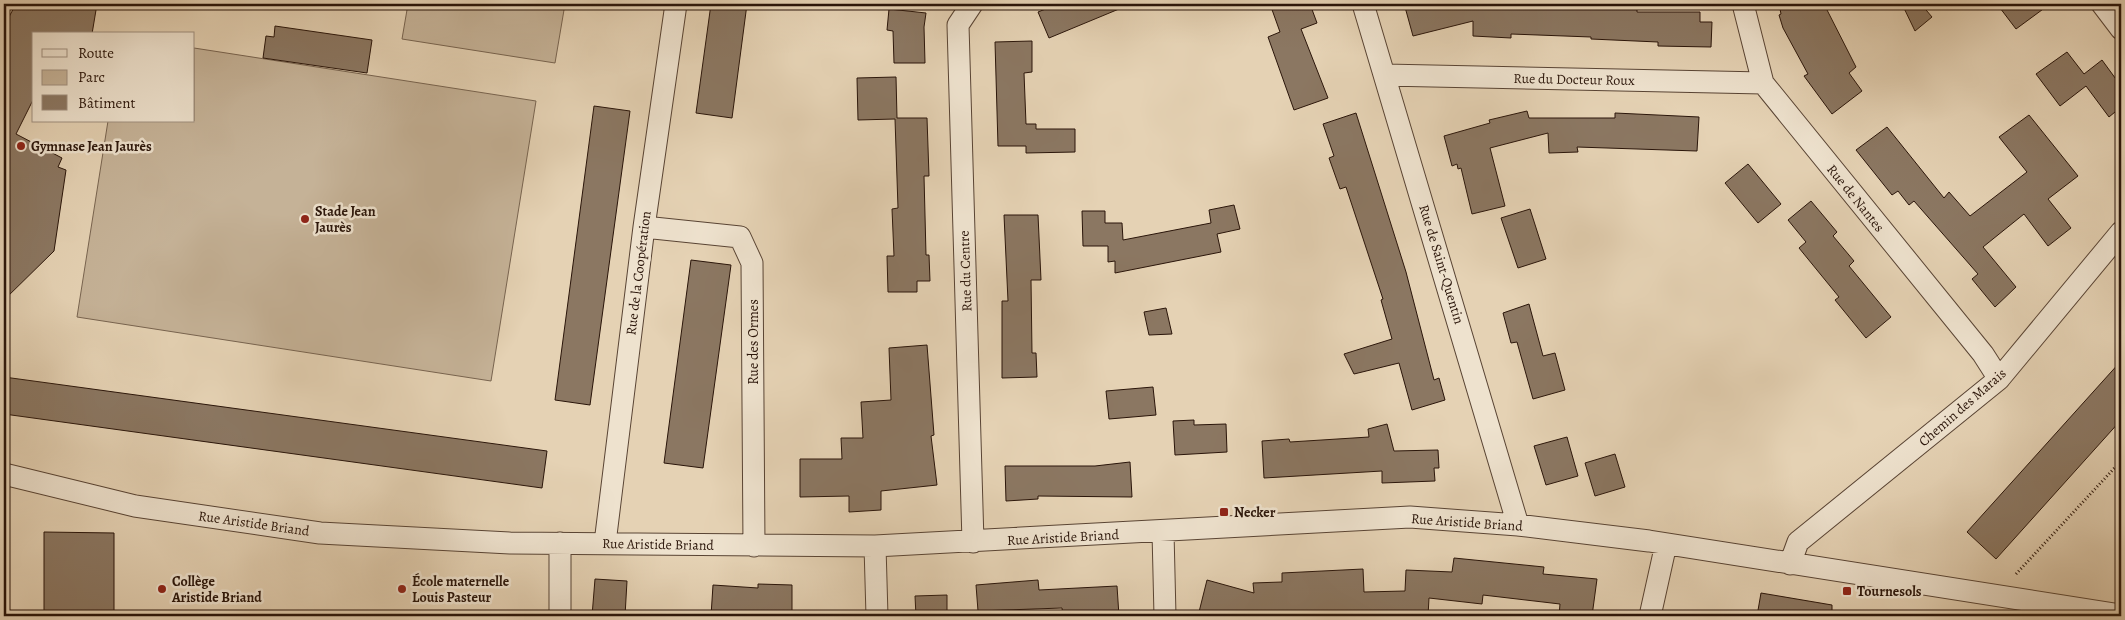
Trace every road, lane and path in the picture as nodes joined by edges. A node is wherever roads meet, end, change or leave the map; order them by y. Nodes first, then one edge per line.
1 (676, 4) edge
2 (972, 4) edge
3 (1363, 4) edge
4 (1742, 4) edge
5 (2102, 4) edge
6 (2121, 29) edge
7 (1385, 75) junction
8 (1763, 83) junction
9 (644, 227) junction
10 (2121, 232) edge
11 (1999, 379) junction
12 (2121, 461) edge
13 (4, 474) edge
14 (1518, 525) junction
15 (1163, 532) junction
16 (973, 542) junction
17 (560, 543) junction
18 (604, 544) junction
19 (1666, 544) junction
20 (754, 546) junction
21 (875, 546) junction
22 (1790, 564) junction
23 (1995, 596) junction
24 (2121, 615) edge
25 (560, 616) edge
26 (877, 616) edge
27 (1165, 616) edge
28 (1650, 616) edge

1 - 9 street, Rue de la Coopération
2 - 16 street, Rue du Centre
3 - 7 street, Rue de Saint-Quentin
4 - 8 street, Rue de Nantes
5 - 6 street
7 - 8 street, Rue du Docteur Roux
7 - 14 street, Rue de Saint-Quentin
8 - 11 street, Rue de Nantes
9 - 18 street, Rue de la Coopération
9 - 20 street, Rue des Ormes
10 - 11 street, Chemin des Marais
11 - 22 street, Chemin des Marais
12 - 23 path
13 - 17 street, Rue Aristide Briand
14 - 15 street, Rue Aristide Briand
14 - 19 street, Rue Aristide Briand
15 - 16 street, Rue Aristide Briand
15 - 27 street
16 - 21 street, Rue Aristide Briand
17 - 18 street, Rue Aristide Briand
17 - 25 street
18 - 20 street, Rue Aristide Briand
19 - 22 street, Rue Aristide Briand
19 - 28 street
20 - 21 street, Rue Aristide Briand
21 - 26 street
22 - 23 street, Rue Aristide Briand
23 - 24 street, Rue Aristide Briand

